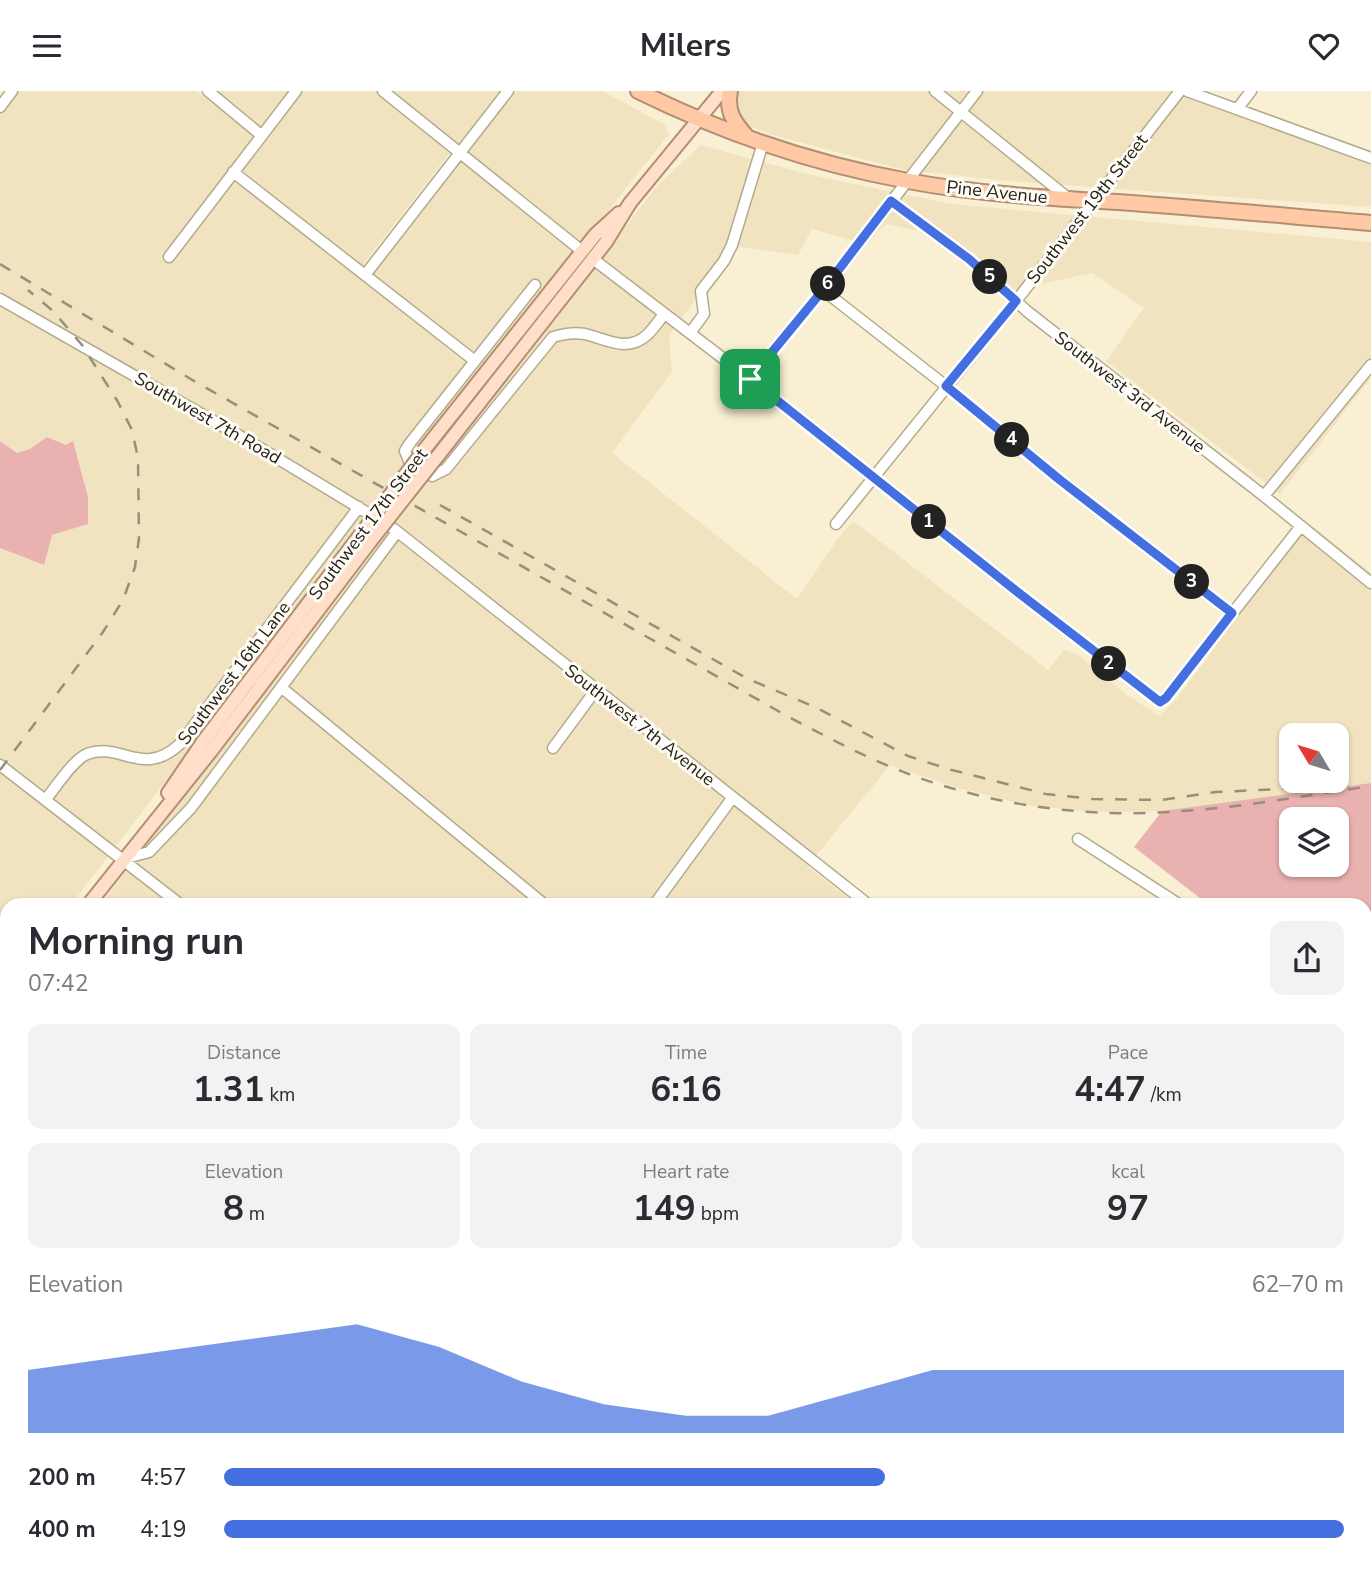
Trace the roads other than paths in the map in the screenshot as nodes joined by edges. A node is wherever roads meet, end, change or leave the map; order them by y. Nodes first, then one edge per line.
1 (12, 91) edge
2 (208, 91) edge
3 (296, 91) edge
4 (383, 91) edge
5 (508, 91) edge
6 (638, 91) edge
7 (722, 91) edge
8 (730, 91) edge
9 (935, 91) edge
10 (977, 91) edge
11 (1180, 91) edge
12 (1186, 91) edge
13 (1251, 91) edge
14 (0, 107) edge
15 (1238, 108) junction
16 (961, 111) junction
17 (698, 120) junction
18 (261, 135) junction
19 (748, 138) junction
20 (763, 143) junction
21 (461, 152) junction
22 (1371, 158) edge
23 (233, 172) junction
24 (907, 181) junction
25 (1070, 199) junction
26 (891, 201) junction
27 (1093, 201) junction
28 (1371, 223) edge
29 (588, 255) junction
30 (169, 257) dead end
31 (365, 275) junction
32 (535, 285) dead end
33 (823, 290) junction
34 (0, 299) edge
35 (1016, 301) junction
36 (664, 314) junction
37 (690, 333) junction
38 (475, 361) junction
39 (1371, 365) edge
40 (750, 379) junction
41 (946, 386) junction
42 (873, 478) junction
43 (1264, 496) junction
44 (359, 507) junction
45 (836, 524) dead end
46 (1301, 526) junction
47 (397, 532) junction
48 (365, 538) junction
49 (411, 545) joint
50 (1371, 583) edge
51 (1232, 613) junction
52 (282, 688) junction
53 (595, 691) junction
54 (552, 748) dead end
55 (0, 765) edge
56 (733, 797) junction
57 (46, 799) junction
58 (1077, 839) dead end
59 (123, 859) junction
60 (93, 898) edge
61 (172, 898) edge
62 (537, 898) edge
63 (659, 898) edge
64 (860, 898) edge
65 (1169, 898) edge

1 - 14 street
2 - 18 street
3 - 18 street
4 - 21 street
5 - 21 street
6 - 17 highway, Pine Avenue
7 - 17 main road, Southwest 17th Street
8 - 19 highway
9 - 16 street
10 - 16 street
11 - 27 street, Southwest 19th Street
12 - 15 street
13 - 15 street
15 - 22 street
16 - 24 street
16 - 25 street
17 - 19 highway, Pine Avenue
17 - 29 main road, Southwest 17th Street
18 - 23 street
19 - 20 highway, Pine Avenue
20 - 24 highway, Pine Avenue
20 - 37 street
21 - 29 street
21 - 31 street
23 - 30 street
23 - 31 street
24 - 25 highway, Pine Avenue
24 - 26 street
25 - 27 highway, Pine Avenue
26 - 33 street
26 - 35 street, Southwest 3rd Avenue
27 - 28 highway, Pine Avenue
27 - 35 street, Southwest 19th Street
29 - 36 street
29 - 48 main road, Southwest 17th Street, bridge
29 - 48 main road, Southwest 17th Street, bridge
31 - 38 street
32 - 38 street
33 - 40 street
33 - 41 street
34 - 44 street, Southwest 7th Road
35 - 41 street, Southwest 19th Street
35 - 43 street, Southwest 3rd Avenue
36 - 37 street
36 - 38 street
37 - 40 street
39 - 43 street
40 - 42 street
41 - 42 street, Southwest 19th Street
41 - 51 street
42 - 45 street, Southwest 19th Street
42 - 51 street
43 - 46 street, Southwest 3rd Avenue
44 - 47 street, Southwest 7th Road
44 - 57 street, Southwest 16th Lane
46 - 50 street, Southwest 3rd Avenue
46 - 51 street
47 - 49 street, Southwest 7th Road
47 - 52 street
48 - 59 main road, Southwest 17th Street
49 - 53 street, Southwest 7th Avenue
52 - 59 street
52 - 62 street
53 - 54 street
53 - 56 street, Southwest 7th Avenue
55 - 57 street
56 - 63 street
56 - 64 street, Southwest 7th Avenue
57 - 59 street
58 - 65 street
59 - 60 main road, Southwest 17th Street
59 - 61 street

